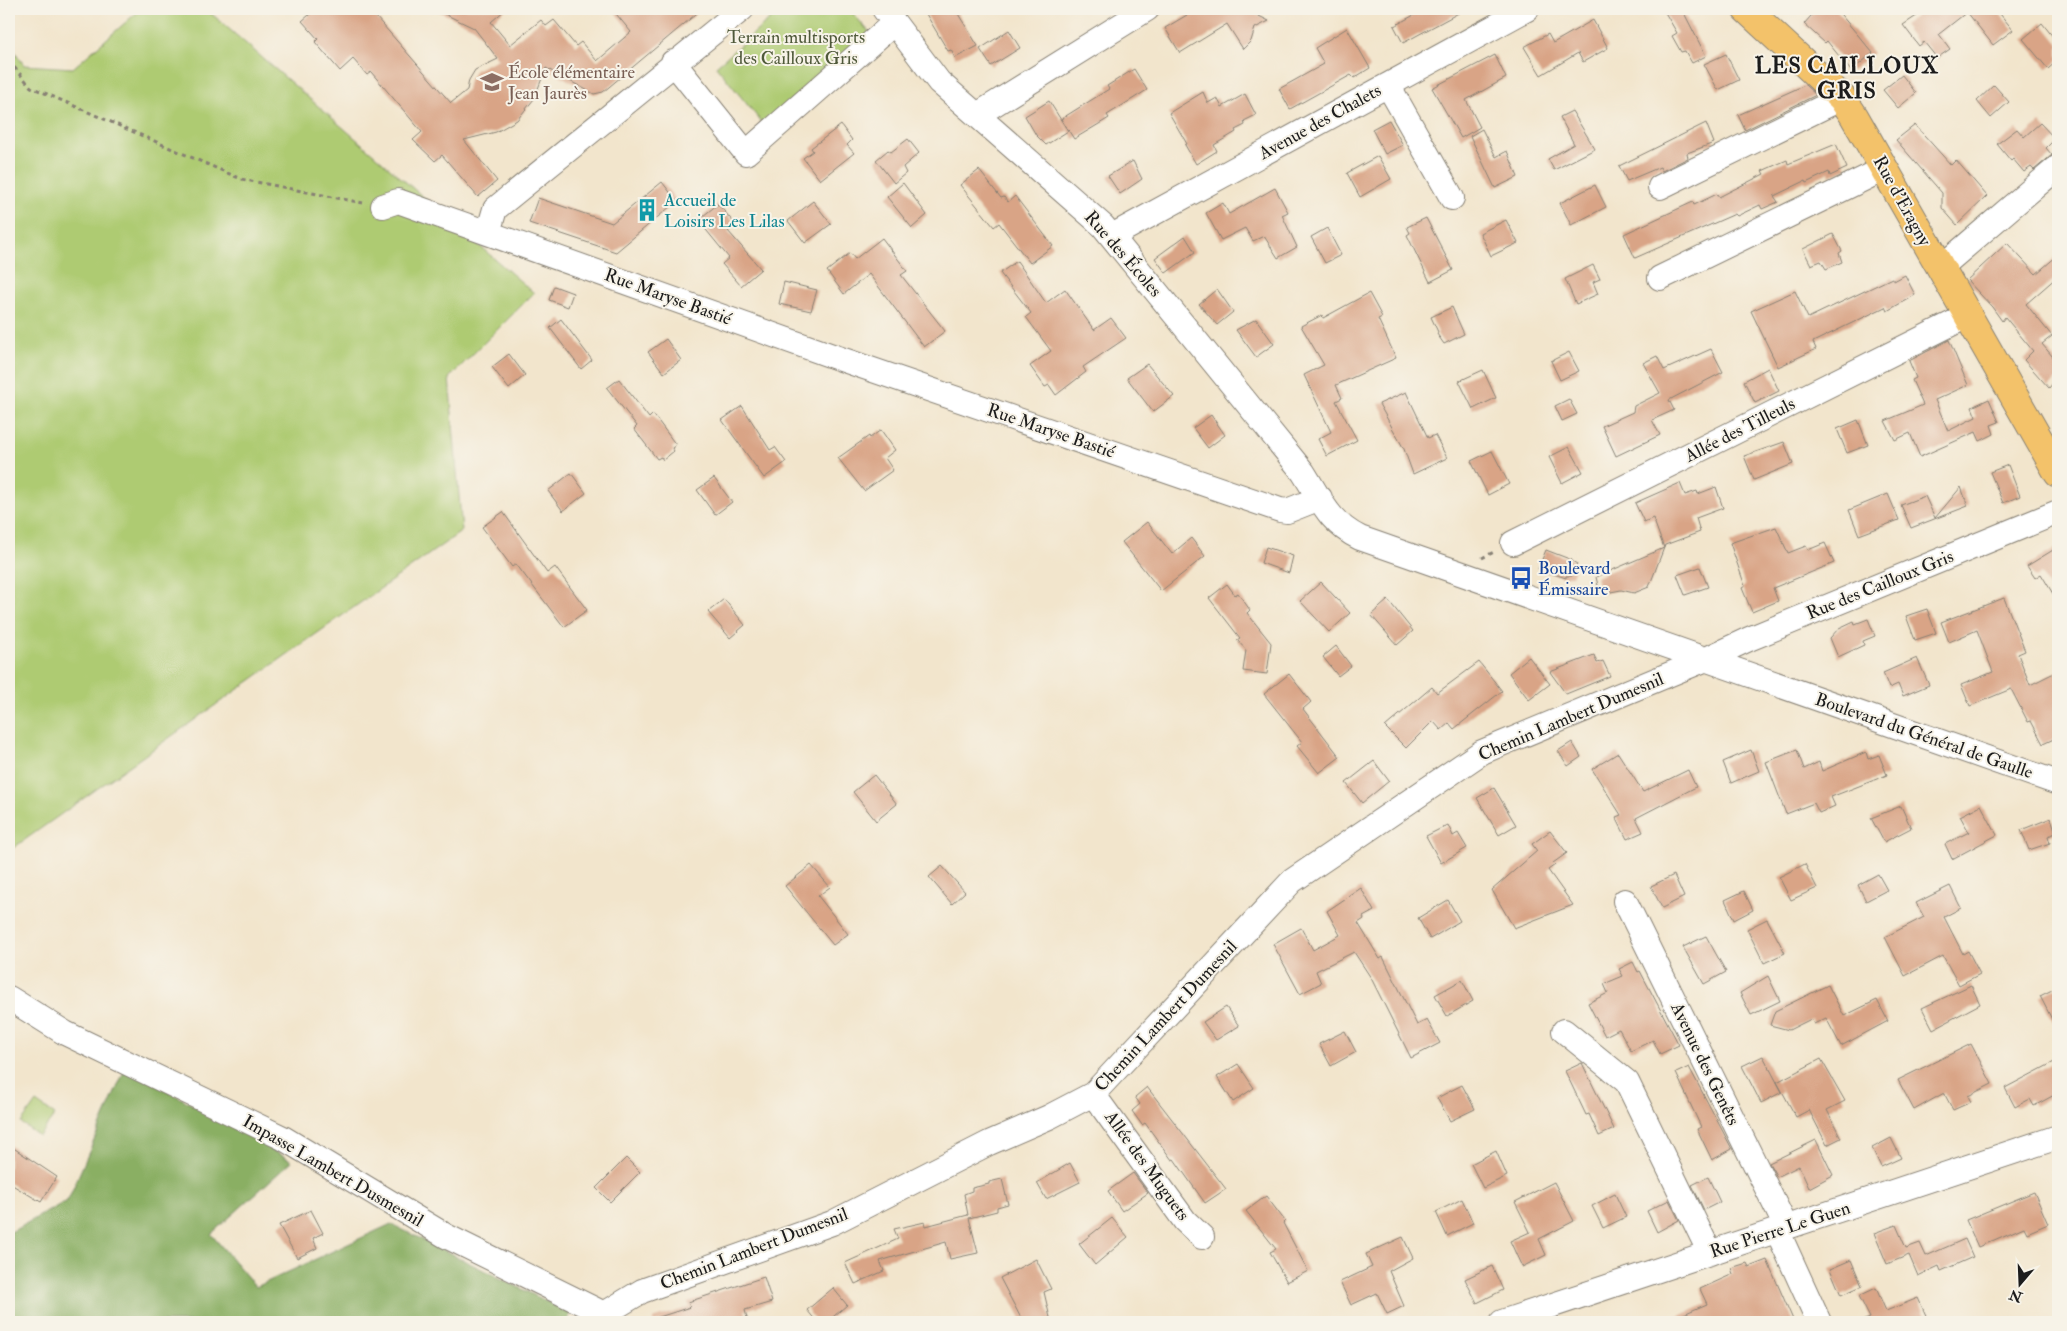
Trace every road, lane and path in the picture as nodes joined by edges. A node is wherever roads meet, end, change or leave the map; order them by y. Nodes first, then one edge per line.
1 (742, 9) edge
2 (1147, 9) edge
3 (1527, 9) edge
4 (1746, 9) edge
5 (889, 16) edge
6 (9, 61) edge
7 (673, 62) junction
8 (1388, 85) junction
9 (1842, 98) junction
10 (977, 115) junction
11 (2058, 167) edge
12 (1884, 169) junction
13 (1660, 187) dead end
14 (1452, 198) dead end
15 (383, 206) joint
16 (488, 233) junction
17 (1112, 236) junction
18 (1940, 268) junction
19 (1660, 278) dead end
20 (1967, 316) junction
21 (2058, 473) edge
22 (1320, 498) junction
23 (2058, 512) edge
24 (1513, 543) dead end
25 (1704, 660) junction
26 (2058, 783) edge
27 (1625, 901) dead end
28 (9, 998) edge
29 (1564, 1031) dead end
30 (1093, 1094) junction
31 (2056, 1143) edge
32 (1782, 1228) junction
33 (1202, 1237) dead end
34 (1710, 1253) junction
35 (601, 1318) edge
36 (1502, 1322) edge
37 (1819, 1322) edge

1 - 7 street
2 - 10 street
3 - 8 street, Avenue des Chalets
4 - 9 main road, Rue d'Eragny
5 - 7 street
5 - 10 street, Rue des Écoles
6 - 15 path
7 - 16 street
8 - 14 street
8 - 17 street, Avenue des Chalets
9 - 12 main road, Rue d'Eragny
9 - 13 street
10 - 17 street, Rue des Écoles
11 - 18 street
12 - 18 main road, Rue d'Eragny
12 - 19 street
15 - 16 street, Rue Maryse Bastié
16 - 22 street, Rue Maryse Bastié
17 - 22 street, Rue des Écoles
18 - 20 main road, Rue d'Eragny
20 - 21 main road, Rue d'Eragny
20 - 24 street, Allée des Tilleuls
22 - 25 street
23 - 25 street, Rue des Cailloux Gris
25 - 26 street, Boulevard du Général de Gaulle
25 - 30 street, Chemin Lambert Dumesnil
27 - 32 street, Avenue des Genêts
28 - 35 street, Impasse Lambert Dusmesnil
29 - 34 street
30 - 33 street, Allée des Muguets
30 - 35 street, Chemin Lambert Dumesnil
31 - 32 street, Rue Pierre Le Guen
32 - 34 street, Rue Pierre Le Guen
32 - 37 street, Avenue des Genêts
34 - 36 street, Rue Pierre Le Guen

